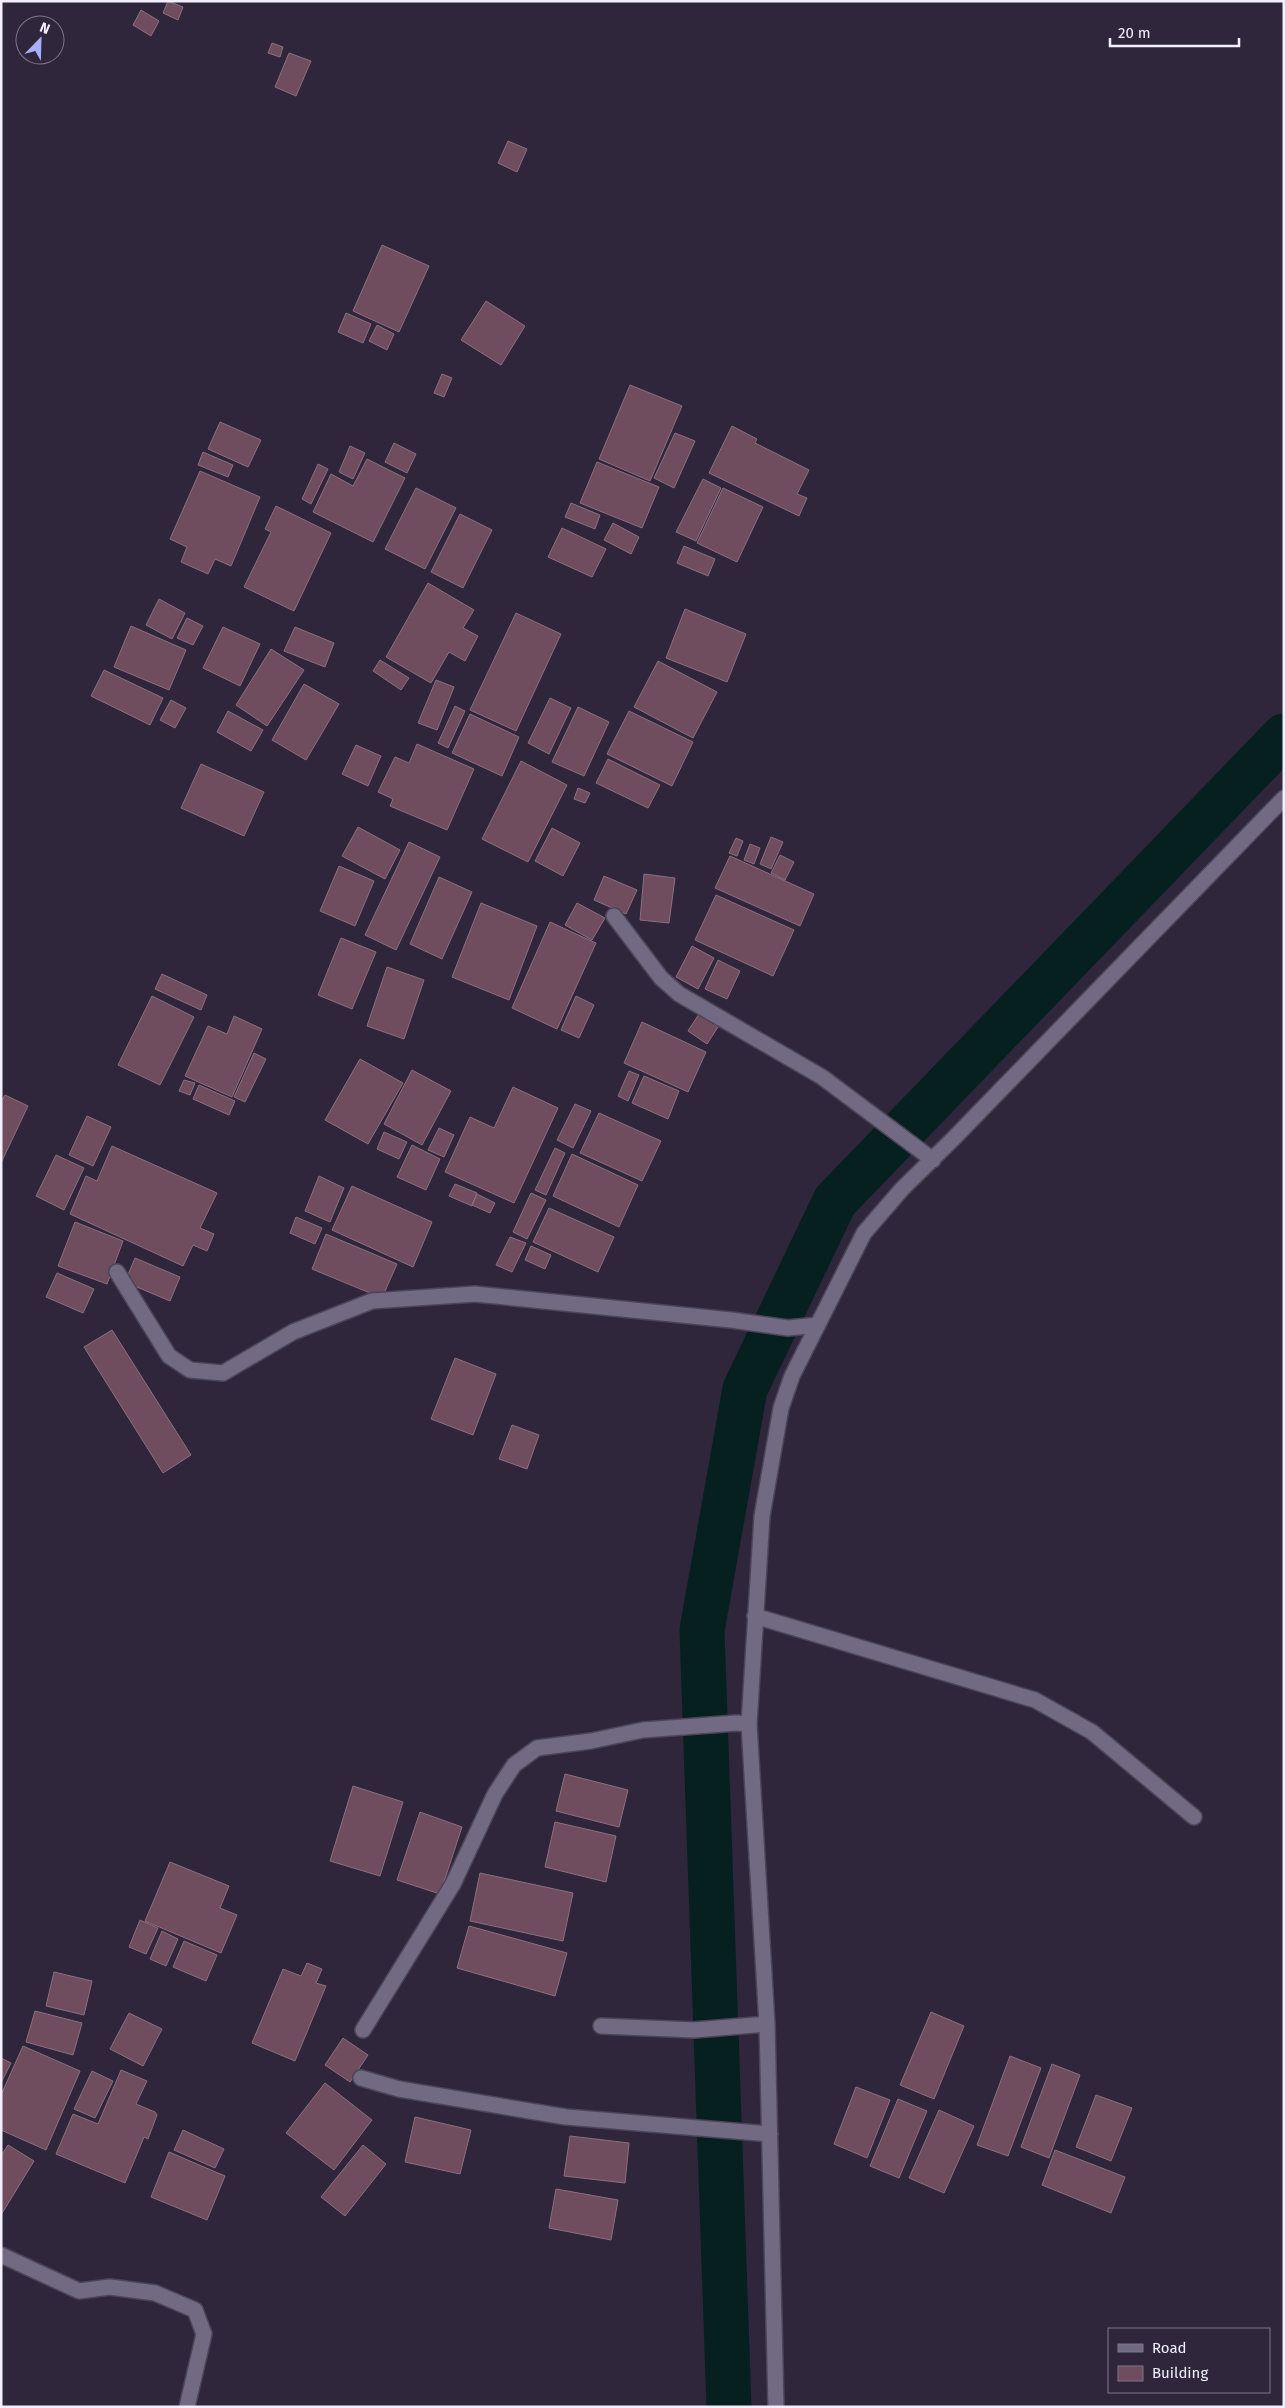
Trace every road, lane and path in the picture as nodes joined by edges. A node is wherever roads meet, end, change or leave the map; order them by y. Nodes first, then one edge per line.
1 (1284, 798) edge
2 (614, 916) dead end
3 (933, 1160) junction
4 (117, 1272) dead end
5 (818, 1325) junction
6 (755, 1616) junction
7 (743, 1723) junction
8 (1194, 1817) dead end
9 (767, 2024) junction
10 (601, 2026) dead end
11 (363, 2030) dead end
12 (362, 2078) dead end
13 (770, 2134) junction
14 (1, 2255) edge
15 (187, 2407) edge
16 (776, 2407) edge

1 - 3 street
2 - 3 street
3 - 5 street
4 - 5 street
5 - 6 street
6 - 7 street
6 - 8 street
7 - 9 street
7 - 11 street
9 - 10 street
9 - 13 street
12 - 13 street
13 - 16 street
14 - 15 street

